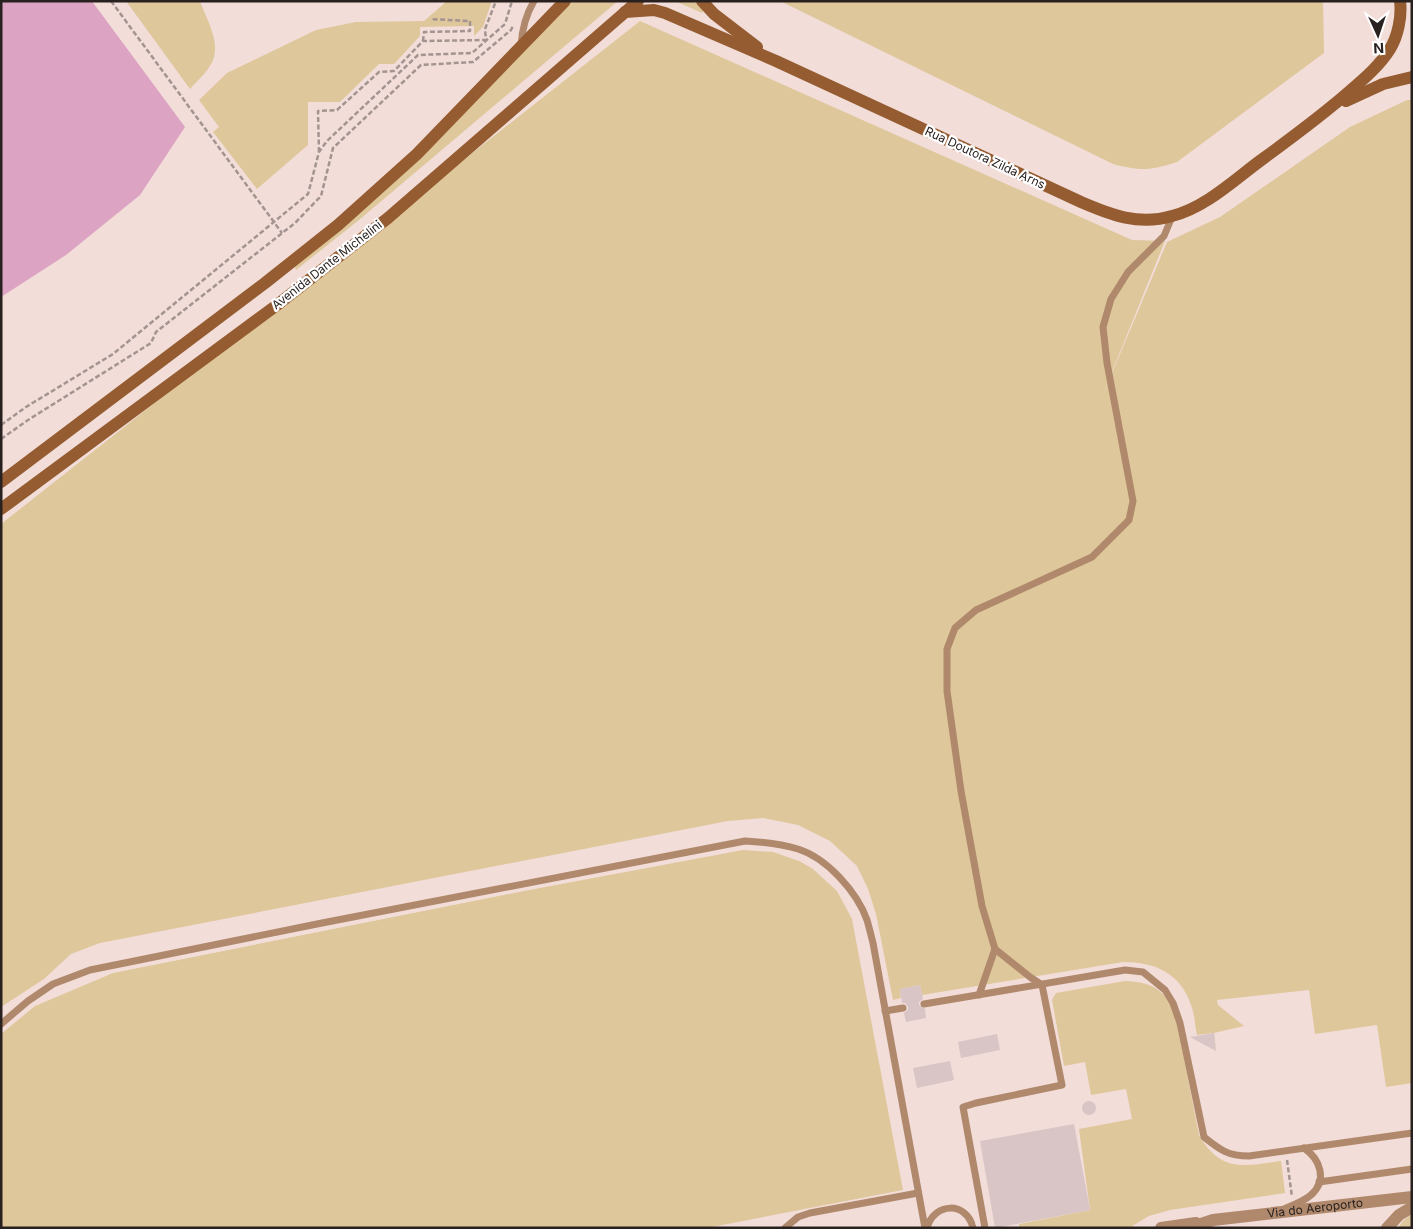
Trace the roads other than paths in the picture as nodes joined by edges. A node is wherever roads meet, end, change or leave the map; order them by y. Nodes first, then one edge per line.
1 (534, 1) edge
2 (565, 1) edge
3 (638, 1) edge
4 (702, 1) edge
5 (1400, 1) edge
6 (625, 12) junction
7 (521, 47) junction
8 (776, 61) junction
9 (1412, 77) edge
10 (1331, 108) junction
11 (1172, 216) junction
12 (1, 482) edge
13 (1, 509) edge
14 (995, 950) junction
15 (1042, 984) junction
16 (980, 995) junction
17 (924, 1004) dead end
18 (903, 1008) dead end
19 (885, 1011) junction
20 (1, 1024) edge
21 (1412, 1133) edge
22 (1304, 1148) junction
23 (1412, 1169) edge
24 (1319, 1182) junction
25 (918, 1193) junction
26 (1412, 1198) edge
27 (1412, 1207) edge
28 (1276, 1213) junction
29 (1213, 1220) junction
30 (785, 1228) edge
31 (926, 1228) edge
32 (973, 1228) edge
33 (985, 1228) edge
34 (1161, 1228) edge
35 (1188, 1228) edge
36 (1387, 1228) edge

1 - 7 lane
2 - 7 main road, Avenida Dante Michelini
3 - 6 main road, Avenida Dante Michelini
4 - 8 main road
5 - 10 main road
6 - 8 main road, Rua Doutora Zilda Arns
6 - 13 main road, Avenida Dante Michelini
7 - 12 main road, Avenida Dante Michelini
8 - 11 main road, Rua Doutora Zilda Arns
9 - 10 main road
10 - 11 main road, Rua Doutora Zilda Arns
11 - 14 lane
14 - 15 lane
14 - 16 lane
15 - 16 lane
15 - 22 lane
15 - 33 lane
16 - 17 lane
18 - 19 lane
19 - 20 lane
19 - 25 lane
21 - 22 lane
22 - 24 lane
23 - 24 lane
24 - 28 lane
25 - 30 lane
25 - 31 lane
26 - 28 street, Via do Aeroporto
27 - 36 street
28 - 29 street, Via do Aeroporto
29 - 34 street
29 - 35 street, Via do Aeroporto
31 - 32 lane

